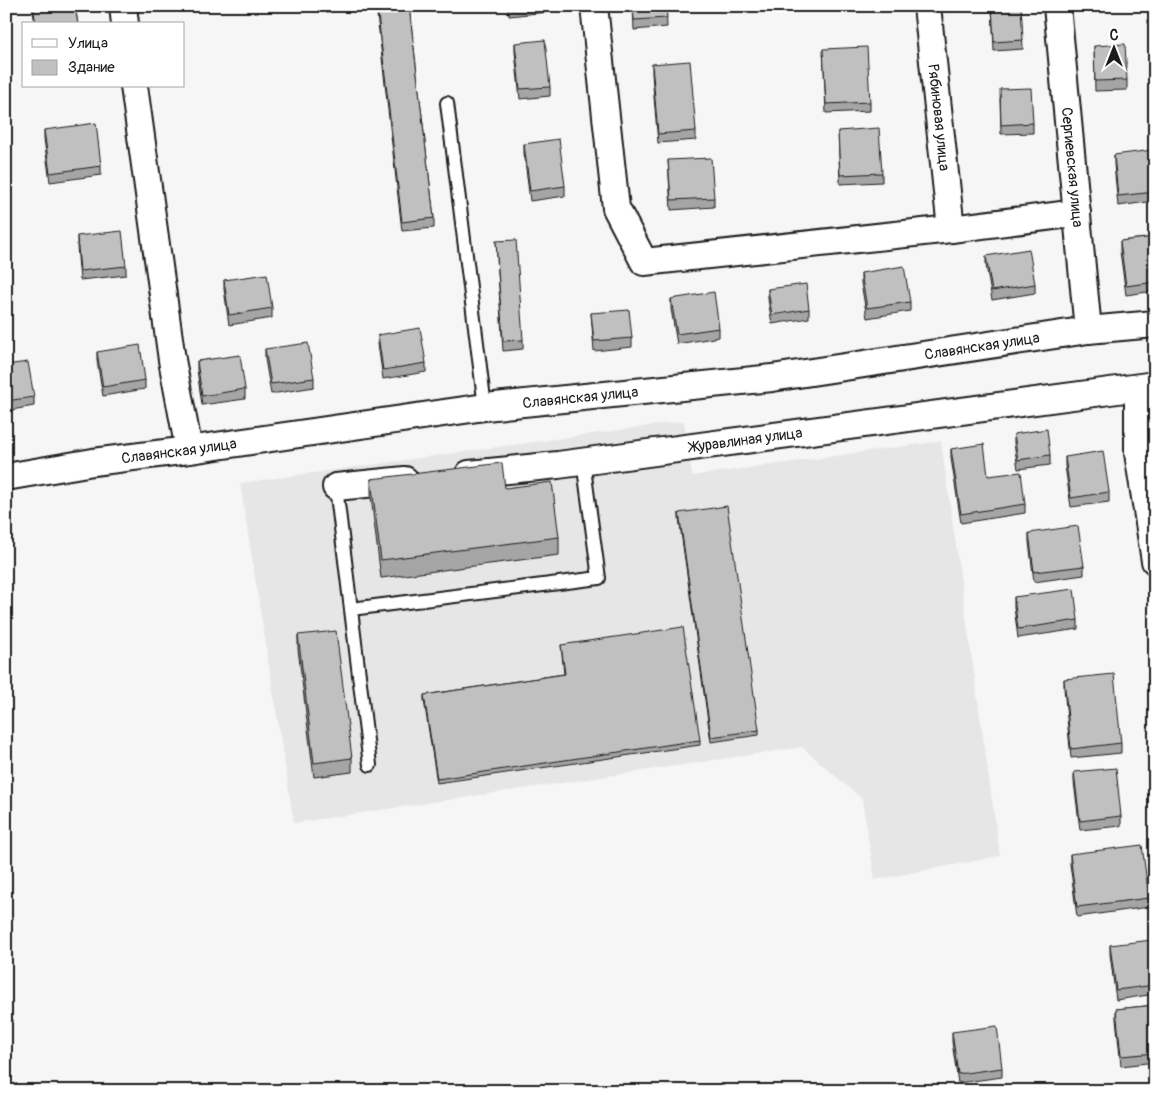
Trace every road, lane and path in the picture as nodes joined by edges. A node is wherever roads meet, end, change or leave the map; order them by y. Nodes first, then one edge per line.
1 (124, 6) edge
2 (594, 6) edge
3 (927, 6) edge
4 (1057, 6) edge
5 (126, 22) edge
6 (134, 88) edge
7 (447, 103) dead end
8 (1077, 213) junction
9 (951, 229) junction
10 (1155, 324) edge
11 (1088, 330) junction
12 (1146, 386) edge
13 (485, 407) junction
14 (189, 450) junction
15 (584, 461) junction
16 (6, 477) edge
17 (336, 488) joint
18 (1155, 561) edge
19 (351, 609) junction
20 (370, 765) dead end

1 - 5 street
2 - 9 street
3 - 9 street, Рябиновая улица
4 - 8 street, Сергиевская улица
6 - 14 street
7 - 13 lane
8 - 9 street
8 - 11 street, Сергиевская улица
10 - 11 street, Славянская улица
11 - 13 street, Славянская улица
12 - 15 street, Журавлиная улица
12 - 18 street
13 - 14 street, Славянская улица
14 - 16 street, Славянская улица
15 - 17 street, Журавлиная улица
15 - 19 lane
17 - 19 lane
19 - 20 lane

